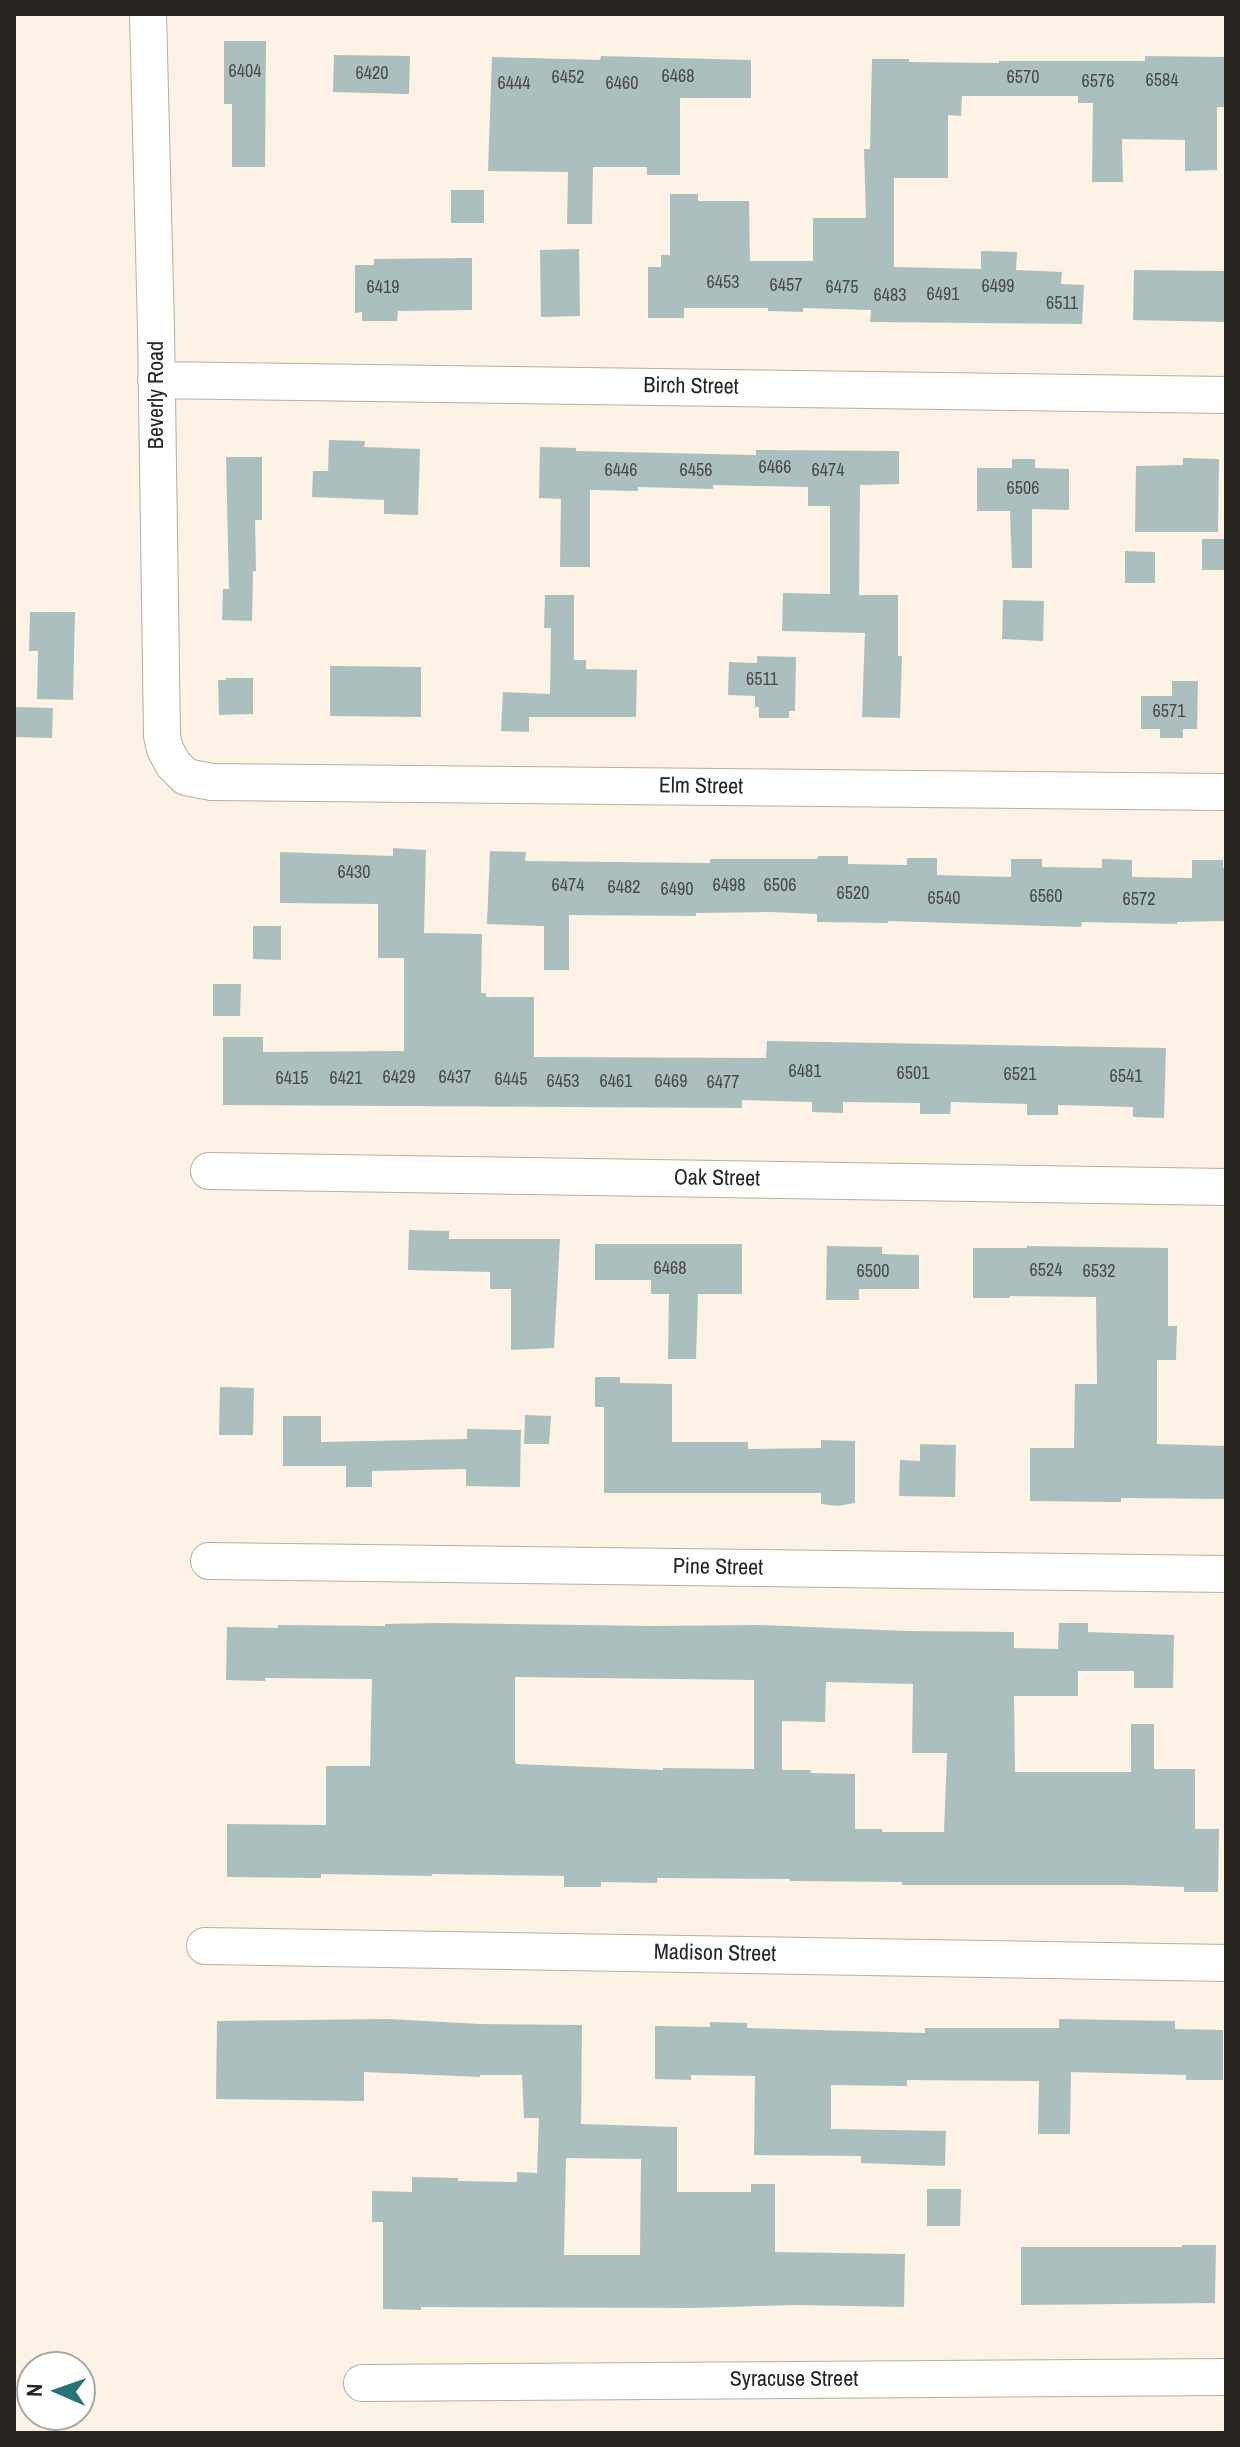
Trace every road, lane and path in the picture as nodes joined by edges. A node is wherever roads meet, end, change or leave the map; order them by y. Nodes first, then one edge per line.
1 (148, 14) edge
2 (156, 380) junction
3 (1226, 395) edge
4 (180, 771) joint
5 (1226, 792) edge
6 (209, 1171) dead end
7 (1226, 1187) edge
8 (209, 1561) dead end
9 (1226, 1574) edge
10 (205, 1946) dead end
11 (1226, 1963) edge
12 (1226, 2377) edge
13 (362, 2383) dead end

1 - 2 street, Beverly Road
2 - 3 street, Birch Street
2 - 4 street, Beverly Road
4 - 5 street, Elm Street
6 - 7 street, Oak Street
8 - 9 street, Pine Street
10 - 11 street, Madison Street
12 - 13 street, Syracuse Street

